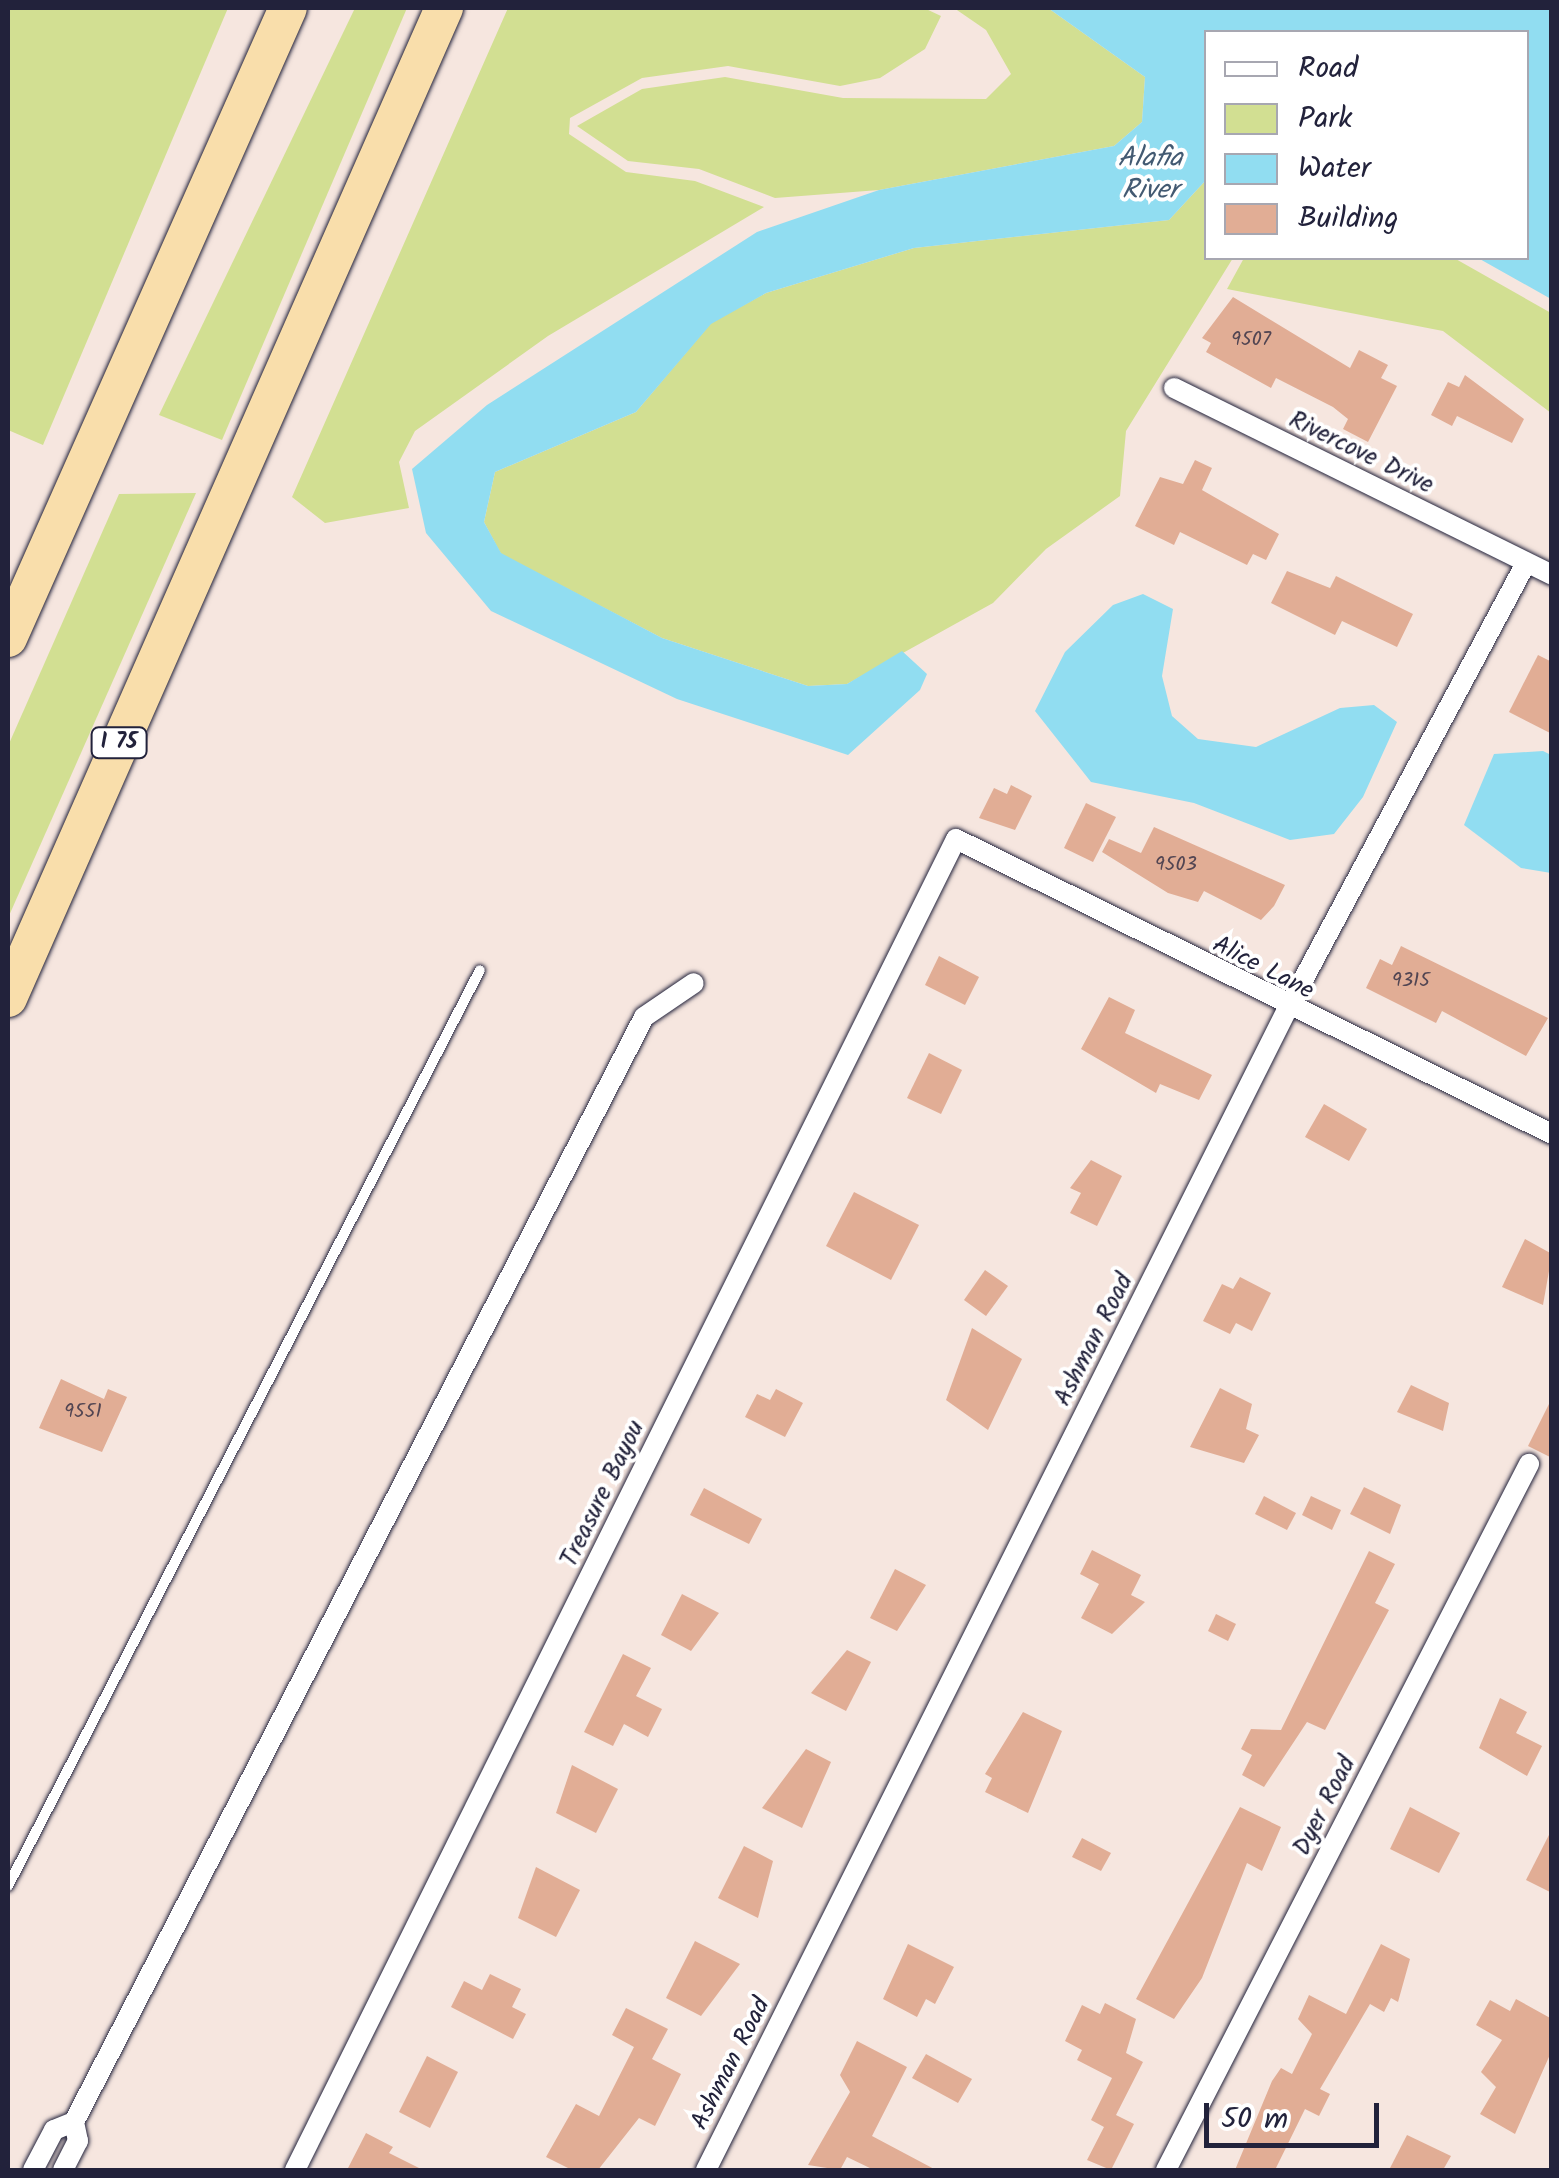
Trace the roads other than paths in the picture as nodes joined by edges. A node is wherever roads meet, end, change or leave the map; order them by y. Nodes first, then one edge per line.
1 (288, 8) edge
2 (444, 8) edge
3 (1174, 388) dead end
4 (1526, 563) junction
5 (1552, 576) edge
6 (8, 638) edge
7 (956, 839) joint
8 (480, 970) dead end
9 (694, 984) dead end
10 (8, 998) edge
11 (1287, 1010) junction
12 (1552, 1134) edge
13 (1529, 1464) dead end
14 (8, 1886) edge
15 (74, 2122) junction
16 (34, 2170) edge
17 (64, 2170) edge
18 (295, 2170) edge
19 (706, 2170) edge
20 (1166, 2170) edge

1 - 6 highway
2 - 10 highway, I 75
3 - 4 street, Rivercove Drive
4 - 5 street
4 - 11 street, Ashman Road
7 - 11 street, Alice Lane
7 - 18 street, Treasure Bayou
8 - 14 lane
9 - 15 street
11 - 12 street, Alice Lane
11 - 19 street, Ashman Road
13 - 20 street, Dyer Road
15 - 16 street
15 - 17 street

